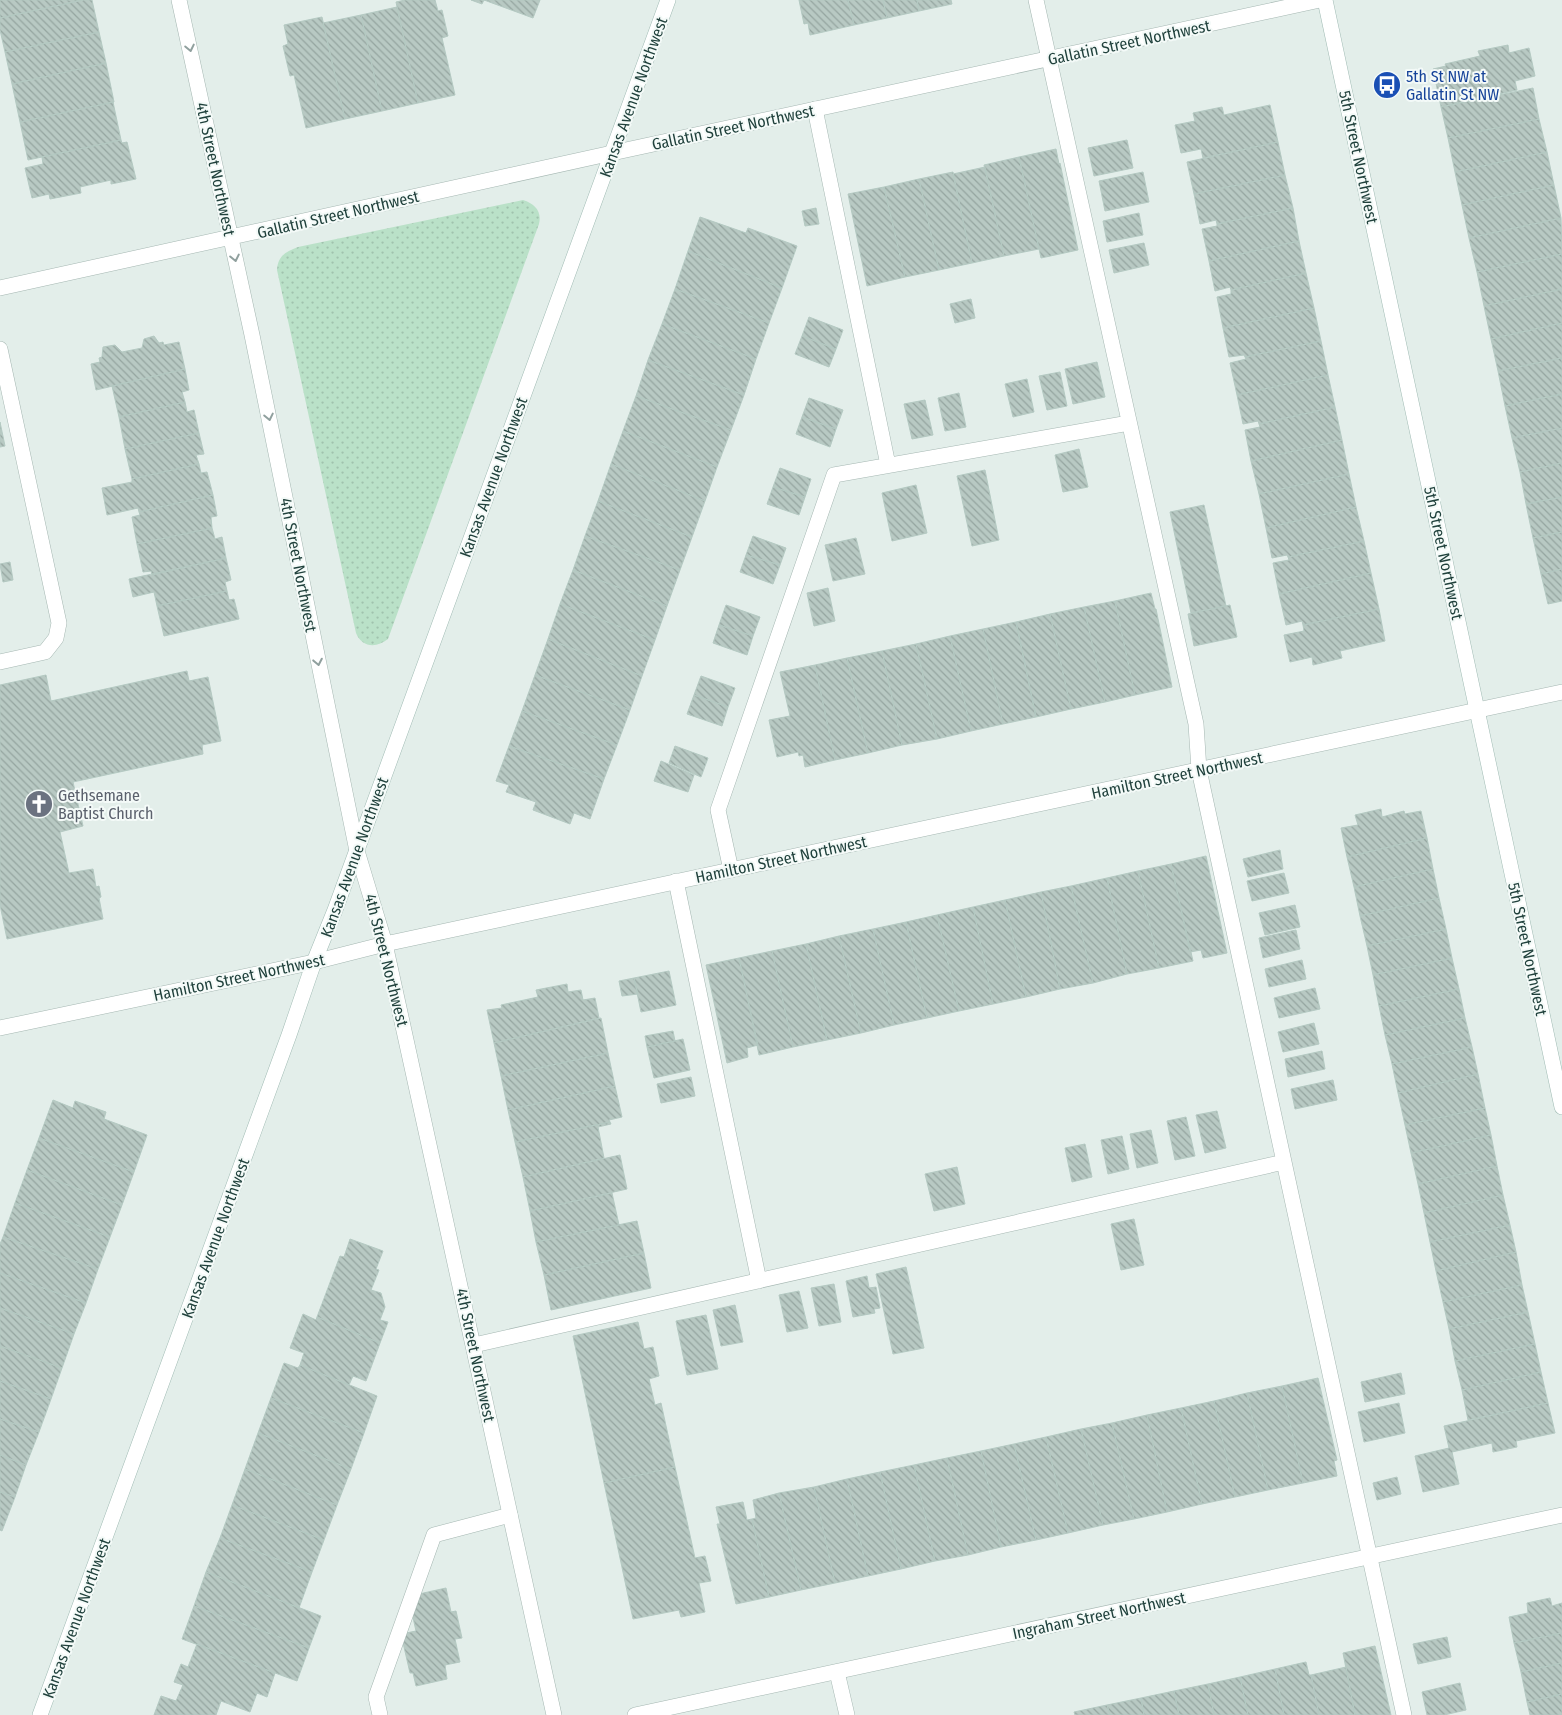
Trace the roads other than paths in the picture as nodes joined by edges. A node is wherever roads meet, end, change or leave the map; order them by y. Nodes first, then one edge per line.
1 (179, 0) edge
2 (668, 0) edge
3 (1036, 0) edge
4 (1320, 0) edge
5 (1325, 0) edge
6 (1049, 60) junction
7 (815, 109) junction
8 (612, 153) junction
9 (231, 238) junction
10 (0, 288) edge
11 (0, 349) edge
12 (1129, 423) junction
13 (888, 465) junction
14 (0, 662) edge
15 (1562, 692) edge
16 (1477, 710) junction
17 (1199, 770) junction
18 (357, 851) junction
19 (731, 870) junction
20 (676, 881) junction
21 (385, 944) junction
22 (314, 962) junction
23 (0, 1028) edge
24 (1562, 1107) edge
25 (1284, 1162) junction
26 (759, 1281) junction
27 (474, 1345) junction
28 (510, 1515) junction
29 (1562, 1516) edge
30 (1370, 1556) junction
31 (837, 1672) junction
32 (40, 1715) edge
33 (380, 1715) edge
34 (554, 1715) edge
35 (635, 1715) edge
36 (847, 1715) edge
37 (1404, 1715) edge

1 -> 9 street, 4th Street Northwest
2 - 8 street, Kansas Avenue Northwest
3 - 6 street
4 - 6 street, Gallatin Street Northwest
5 - 16 street, 5th Street Northwest
6 - 7 street, Gallatin Street Northwest
6 - 12 street
7 - 8 street, Gallatin Street Northwest
7 - 13 street
8 - 9 street, Gallatin Street Northwest
8 - 18 street, Kansas Avenue Northwest
9 - 10 street, Gallatin Street Northwest
9 -> 18 street, 4th Street Northwest
11 - 14 street
12 - 13 street
12 - 17 street
13 - 19 street
15 - 16 street, Hamilton Street Northwest
16 - 17 street, Hamilton Street Northwest
16 - 24 street, 5th Street Northwest
17 - 19 street, Hamilton Street Northwest
17 - 25 street
18 - 21 street, 4th Street Northwest
18 - 22 street, Kansas Avenue Northwest
19 - 20 street, Hamilton Street Northwest
20 - 21 street, Hamilton Street Northwest
20 - 26 street
21 - 22 street, Hamilton Street Northwest
21 - 27 street, 4th Street Northwest
22 - 23 street, Hamilton Street Northwest
22 - 32 street, Kansas Avenue Northwest
25 - 26 street
25 - 30 street
26 - 27 street
27 - 28 street, 4th Street Northwest
28 - 33 street
28 - 34 street, 4th Street Northwest
29 - 30 street, Ingraham Street Northwest
30 - 31 street, Ingraham Street Northwest
30 - 37 street
31 - 35 street, Ingraham Street Northwest
31 - 36 street

